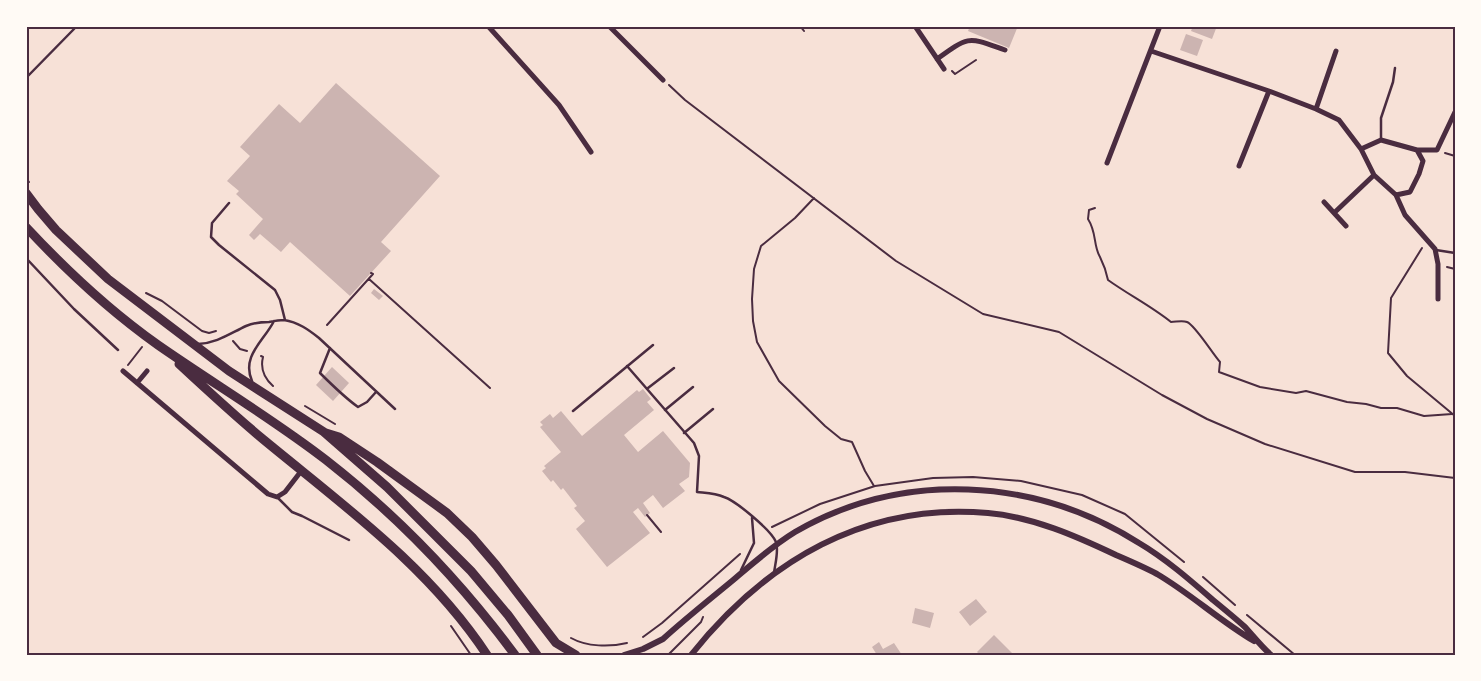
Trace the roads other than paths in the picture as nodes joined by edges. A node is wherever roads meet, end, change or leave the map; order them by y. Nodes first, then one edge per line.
1 (488, 26) edge
2 (609, 26) edge
3 (915, 26) edge
4 (1160, 26) edge
5 (74, 29) dead end
6 (1005, 50) dead end
7 (1151, 51) junction
8 (1336, 51) dead end
9 (937, 59) junction
10 (1395, 68) dead end
11 (944, 69) dead end
12 (26, 78) edge
13 (663, 80) road end
14 (1269, 91) junction
15 (1316, 109) junction
16 (1455, 112) edge
17 (1381, 140) junction
18 (1360, 149) junction
19 (1417, 150) junction
20 (591, 152) dead end
21 (1106, 163) dead end
22 (1238, 166) dead end
23 (1374, 175) junction
24 (29, 190) edge
25 (1396, 196) junction
26 (1324, 202) dead end
27 (229, 203) dead end
28 (1334, 214) junction
29 (1346, 226) dead end
30 (26, 227) edge
31 (1435, 249) junction
32 (1455, 253) edge
33 (26, 258) edge
34 (1438, 299) dead end
35 (285, 320) junction
36 (274, 321) junction
37 (158, 344) junction
38 (191, 344) junction
39 (653, 345) dead end
40 (330, 348) junction
41 (118, 350) dead end
42 (627, 366) junction
43 (674, 368) dead end
44 (123, 371) road end
45 (147, 371) dead end
46 (137, 383) junction
47 (693, 387) dead end
48 (648, 388) junction
49 (259, 391) junction
50 (376, 392) junction
51 (396, 409) dead end
52 (713, 409) dead end
53 (665, 410) junction
54 (573, 411) dead end
55 (324, 432) junction
56 (684, 433) junction
57 (302, 470) junction
58 (277, 497) junction
59 (752, 518) junction
60 (349, 540) dead end
61 (777, 544) junction
62 (739, 575) junction
63 (774, 575) junction
64 (1259, 644) junction
65 (536, 654) edge
66 (487, 655) edge
67 (515, 655) edge
68 (576, 655) edge
69 (624, 655) edge
70 (691, 655) edge
71 (1271, 655) edge

1 - 20 street
2 - 13 street
3 - 9 street
4 - 7 street
5 - 12 lane
6 - 9 street
7 - 14 street
7 - 21 street
8 - 15 street
9 - 11 street
10 - 17 lane
14 - 15 street
14 - 22 street
15 - 18 street
16 - 19 street
17 - 18 street
17 - 19 street
18 - 23 street
19 - 25 street
23 - 25 street
23 - 28 street
24 - 38 main road
25 - 31 street
26 - 28 street
27 - 35 lane
28 - 29 street
30 - 37 main road
31 - 32 lane
31 - 34 street
33 - 41 lane
35 - 36 lane
35 - 40 lane
36 - 38 lane
36 - 49 lane
37 - 57 main road
37 - 67 main road
38 - 49 main road
39 - 42 lane
40 - 50 lane
40 - 50 lane
42 - 48 lane
42 - 54 lane
43 - 48 lane
44 - 46 street
45 - 46 street
46 - 58 street
47 - 53 lane
48 - 53 lane
49 - 55 main road
50 - 51 lane
52 - 56 lane
53 - 56 lane
55 - 65 main road
55 - 68 main road
56 - 59 lane
57 - 58 street
57 - 66 main road
58 - 60 lane
59 - 61 lane
59 - 62 lane
61 - 62 street
61 - 63 lane
61 - 64 street
62 - 69 street
63 - 64 street
63 - 70 street
64 - 71 street

